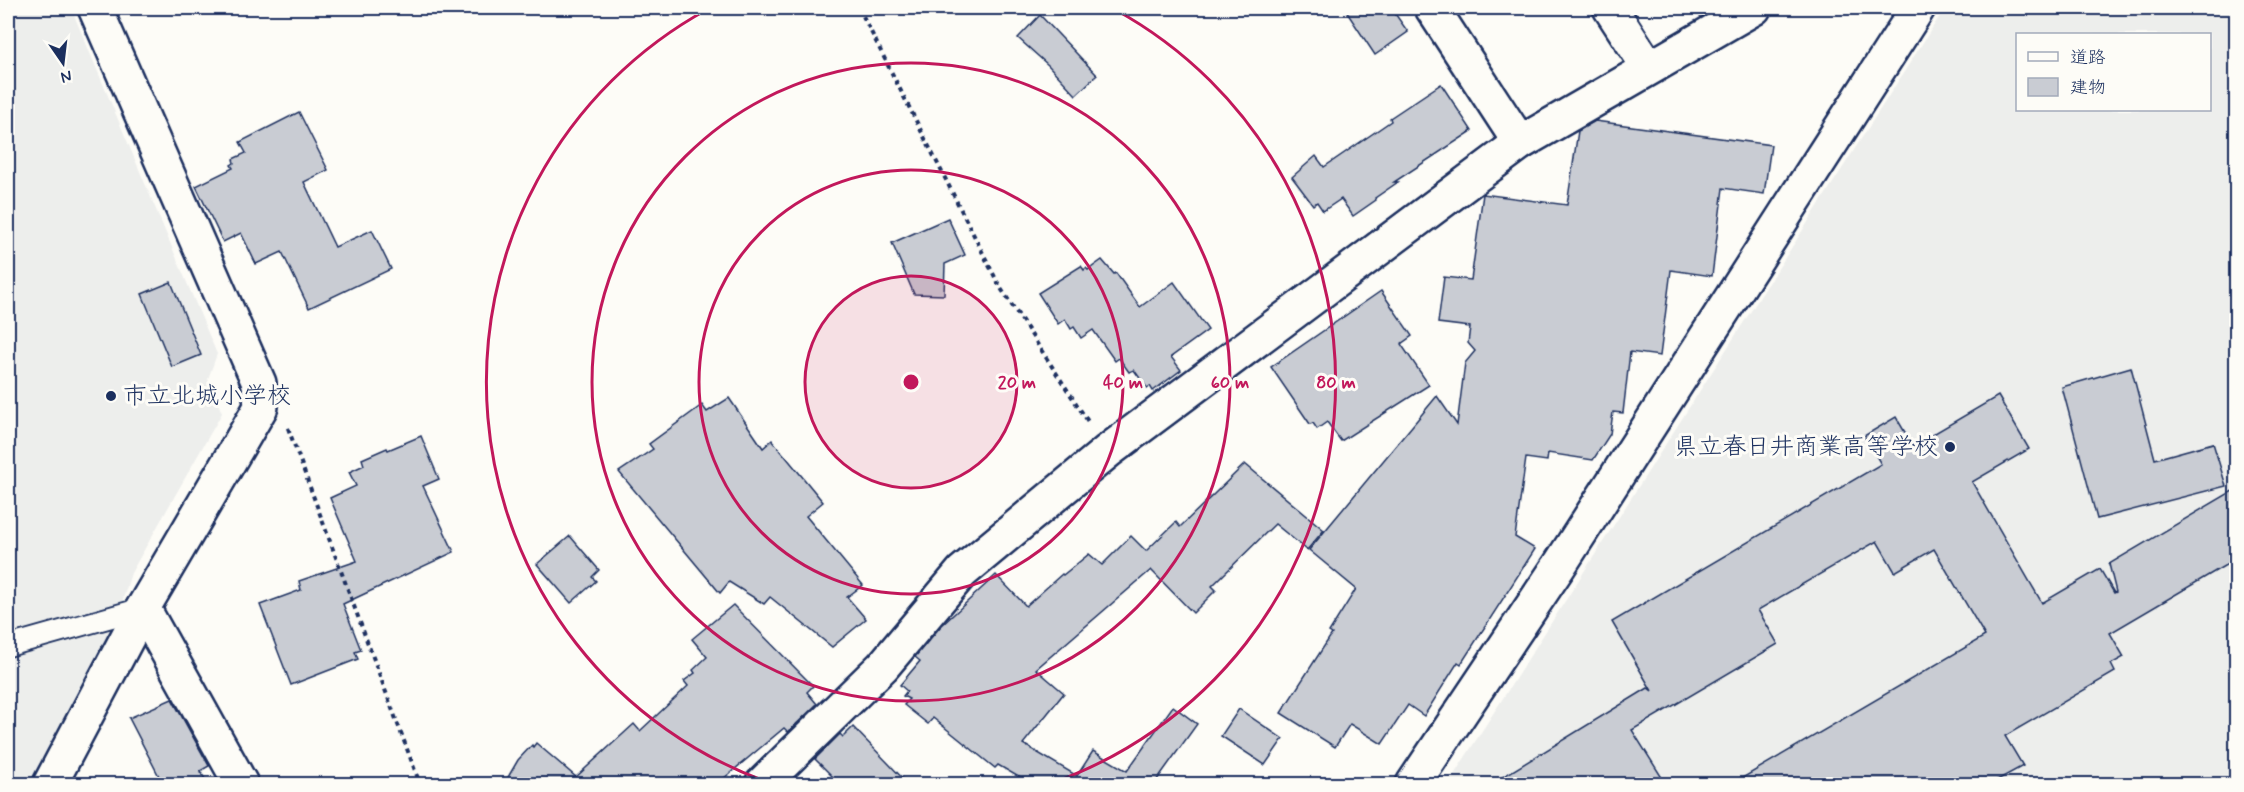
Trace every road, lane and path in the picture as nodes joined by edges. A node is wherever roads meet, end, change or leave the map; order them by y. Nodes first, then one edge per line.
1 (95, 8) edge
2 (859, 8) edge
3 (1432, 8) edge
4 (1610, 8) edge
5 (1754, 8) edge
6 (1918, 8) edge
7 (1649, 68) junction
8 (1520, 143) junction
9 (259, 383) junction
10 (1107, 451) junction
11 (143, 608) junction
12 (8, 646) edge
13 (772, 782) edge
14 (50, 784) edge
15 (241, 784) edge
16 (420, 784) edge
17 (1413, 784) edge

1 - 9 street
2 - 10 path
3 - 8 street
4 - 7 street
5 - 7 street
6 - 17 street
7 - 8 street
8 - 10 street
9 - 11 street
9 - 16 path
10 - 13 street
11 - 12 lane
11 - 14 street
11 - 15 street

